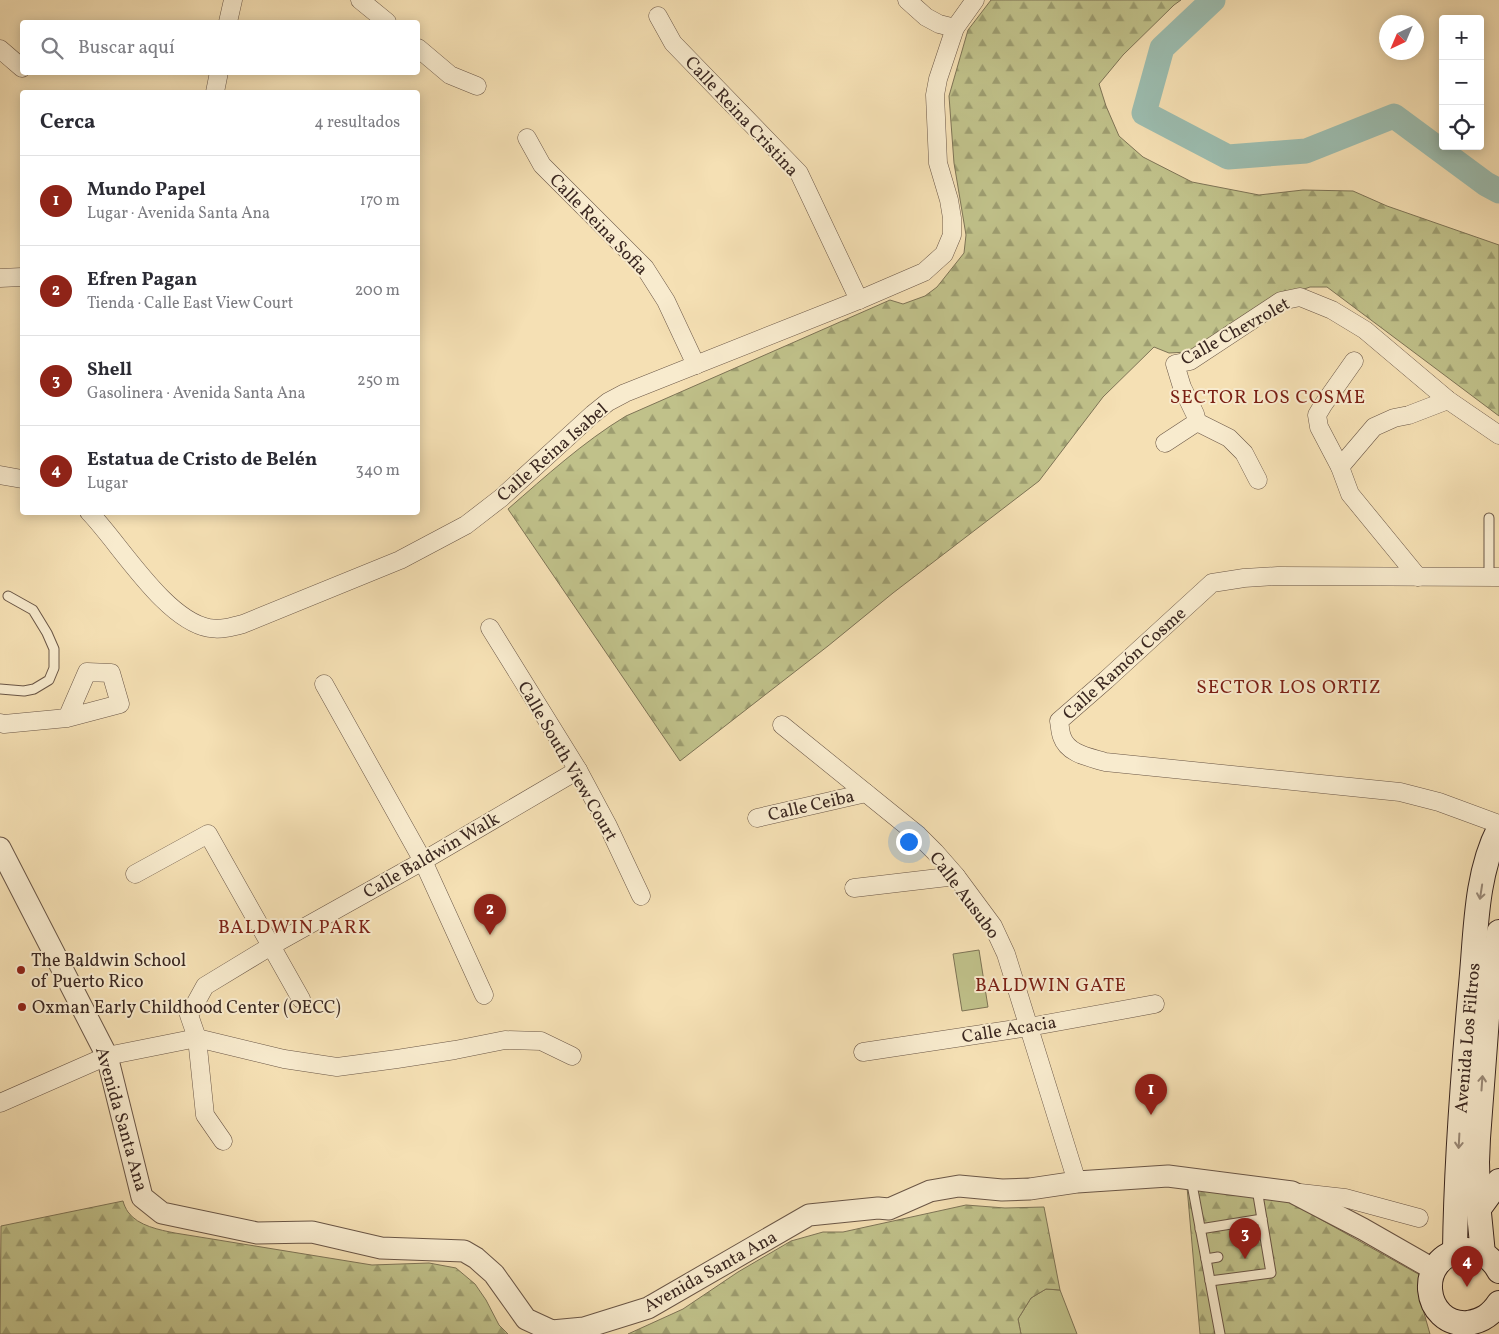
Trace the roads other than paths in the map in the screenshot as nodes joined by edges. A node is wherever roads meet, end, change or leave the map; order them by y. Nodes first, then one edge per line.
1 (233, 0) edge
2 (360, 0) edge
3 (907, 0) edge
4 (975, 0) edge
5 (658, 16) dead end
6 (228, 20) edge
7 (385, 20) edge
8 (955, 28) junction
9 (0, 49) edge
10 (420, 50) edge
11 (20, 66) edge
12 (218, 75) edge
13 (477, 86) dead end
14 (215, 90) edge
15 (527, 138) dead end
16 (20, 277) edge
17 (0, 278) edge
18 (858, 300) junction
19 (1354, 361) dead end
20 (696, 365) junction
21 (1448, 400) junction
22 (1197, 422) junction
23 (1499, 436) edge
24 (1165, 443) dead end
25 (1340, 467) junction
26 (0, 475) edge
27 (20, 479) edge
28 (1258, 480) dead end
29 (92, 515) edge
30 (1490, 518) dead end
31 (1418, 577) junction
32 (1494, 578) edge
33 (8, 596) dead end
34 (490, 628) dead end
35 (324, 684) dead end
36 (0, 689) edge
37 (67, 718) dead end
38 (0, 724) edge
39 (782, 725) dead end
40 (578, 770) junction
41 (866, 793) junction
42 (757, 818) dead end
43 (1499, 824) edge
44 (1499, 829) edge
45 (0, 848) edge
46 (423, 861) junction
47 (135, 874) dead end
48 (956, 876) junction
49 (854, 888) dead end
50 (641, 896) dead end
51 (1499, 932) edge
52 (271, 946) junction
53 (484, 996) dead end
54 (300, 999) dead end
55 (1155, 1004) dead end
56 (1029, 1027) junction
57 (197, 1038) junction
58 (863, 1052) dead end
59 (107, 1056) junction
60 (572, 1056) dead end
61 (0, 1103) edge
62 (222, 1141) dead end
63 (1191, 1179) junction
64 (1499, 1181) edge
65 (1077, 1182) junction
66 (1257, 1188) junction
67 (1292, 1192) junction
68 (1478, 1210) junction
69 (1419, 1218) dead end
70 (1262, 1219) junction
71 (1200, 1229) junction
72 (1455, 1251) junction
73 (1218, 1256) dead end
74 (1206, 1259) junction
75 (1494, 1263) edge
76 (1434, 1269) junction
77 (1210, 1281) junction
78 (1499, 1303) edge
79 (1452, 1327) edge
80 (1477, 1328) edge
81 (1220, 1334) edge

1 - 6 street
2 - 7 street
3 - 8 street
4 - 8 street, Calle Reina Isabel
5 - 18 street, Calle Reina Cristina
8 - 18 street, Calle Reina Isabel
9 - 11 street
10 - 13 street
12 - 14 street
15 - 20 street, Calle Reina Sofia
16 - 17 street
18 - 20 street, Calle Reina Isabel
19 - 25 street
20 - 29 street, Calle Reina Isabel
21 - 22 street, Calle Chevrolet
21 - 23 street, Calle Chevrolet
21 - 25 street
22 - 24 street
22 - 28 street
25 - 31 street
26 - 27 street
30 - 32 lane
31 - 32 street, Calle Ramón Cosme
31 - 43 street, Calle Ramón Cosme
33 - 36 lane
34 - 40 street, Calle South View Court
35 - 46 street
37 - 38 street
39 - 41 street, Calle Ausubo
40 - 46 street, Calle Baldwin Walk
40 - 50 street, Calle South View Court
41 - 42 street, Calle Ceiba
41 - 48 street, Calle Ausubo
44 -> 72 main road, Avenida Los Filtros
45 - 59 street, Avenida Santa Ana
46 - 52 street, Calle Baldwin Walk
46 - 53 street
47 - 52 street
48 - 49 street
48 - 56 street, Calle Ausubo
68 -> 51 main road, Avenida Los Filtros
52 - 54 street
52 - 57 street, Calle Baldwin Walk
55 - 56 street, Calle Acacia
56 - 58 street, Calle Acacia
56 - 65 street, Calle Ausubo
57 - 59 street
57 - 60 street
57 - 62 street, Calle Baldwin Walk
59 - 61 street
59 - 65 street, Avenida Santa Ana
63 - 65 street, Avenida Santa Ana
63 - 66 street, Avenida Santa Ana
63 - 71 lane
64 - 68 main road
66 - 67 street, Avenida Santa Ana
66 - 70 lane
67 - 69 street
67 - 76 street, Avenida Santa Ana
68 - 75 main road, Avenida Los Filtros
70 - 71 lane
70 - 77 lane
71 - 74 lane
72 - 75 main road
72 - 76 main road
73 - 74 lane
74 - 77 lane
76 - 79 main road
77 - 81 lane
78 - 80 main road
79 - 80 main road

